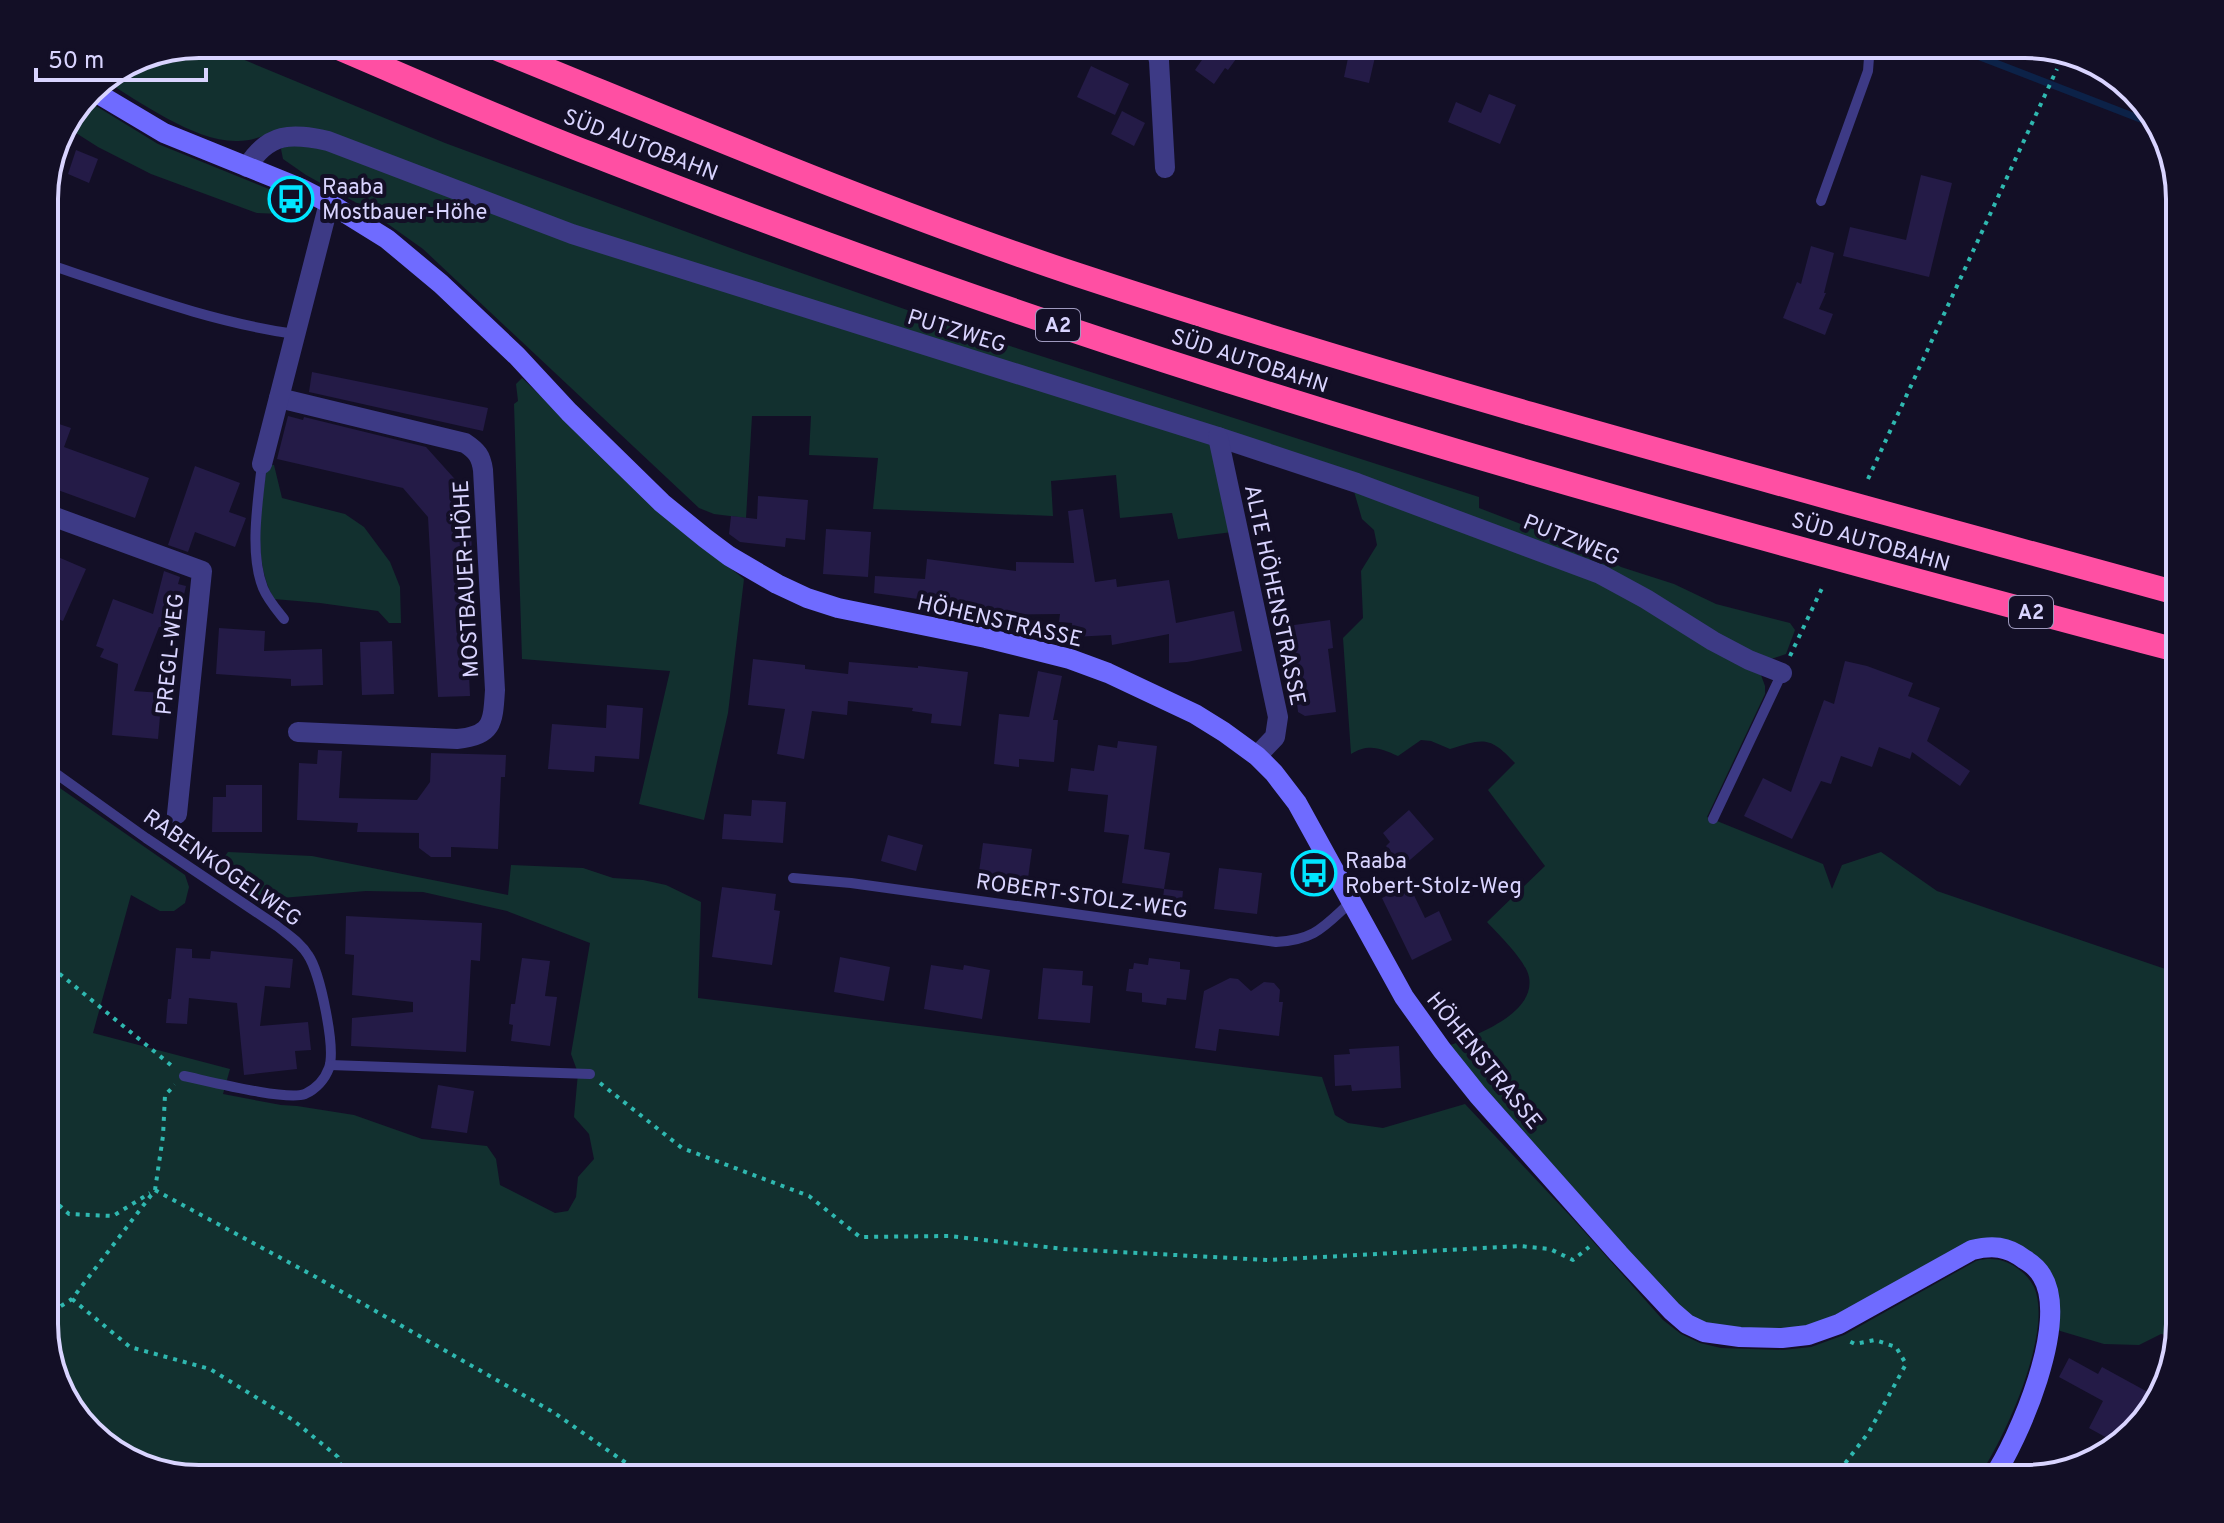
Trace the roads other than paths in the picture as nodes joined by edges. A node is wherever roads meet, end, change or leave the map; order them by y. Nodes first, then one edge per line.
1 (362, 58) edge
2 (519, 58) edge
3 (1158, 58) edge
4 (1869, 58) edge
5 (103, 96) edge
6 (247, 167) junction
7 (1165, 168) dead end
8 (1821, 201) dead end
9 (329, 203) junction
10 (58, 268) edge
11 (295, 334) junction
12 (279, 398) junction
13 (1218, 437) junction
14 (262, 464) joint
15 (58, 518) edge
16 (2166, 590) edge
17 (284, 619) dead end
18 (2166, 647) edge
19 (1782, 673) joint
20 (298, 732) dead end
21 (1257, 756) junction
22 (58, 776) edge
23 (177, 814) dead end
24 (1713, 819) dead end
25 (793, 878) dead end
26 (1352, 901) junction
27 (330, 1065) junction
28 (590, 1074) road end
29 (184, 1076) road end
30 (2000, 1465) edge

1 - 18 highway, SÜD AUTOBAHN / A2
2 - 16 highway, SÜD AUTOBAHN / A2
3 - 7 street
4 - 8 lane
5 - 6 street, HÖHENSTRASSE
6 - 9 street, HÖHENSTRASSE
6 - 13 street, PUTZWEG
9 - 11 street
9 - 21 street, HÖHENSTRASSE
10 - 11 lane
11 - 12 street
12 - 14 street
12 - 20 street, MOSTBAUER-HÖHE
13 - 19 street, PUTZWEG
13 - 21 street, ALTE HÖHENSTRASSE
14 - 17 lane
15 - 23 street, PREGL-WEG
19 - 24 lane
21 - 26 street, HÖHENSTRASSE
22 - 27 lane, RABENKOGELWEG
25 - 26 lane, ROBERT-STOLZ-WEG
26 - 30 street, HÖHENSTRASSE
27 - 28 lane
27 - 29 lane

